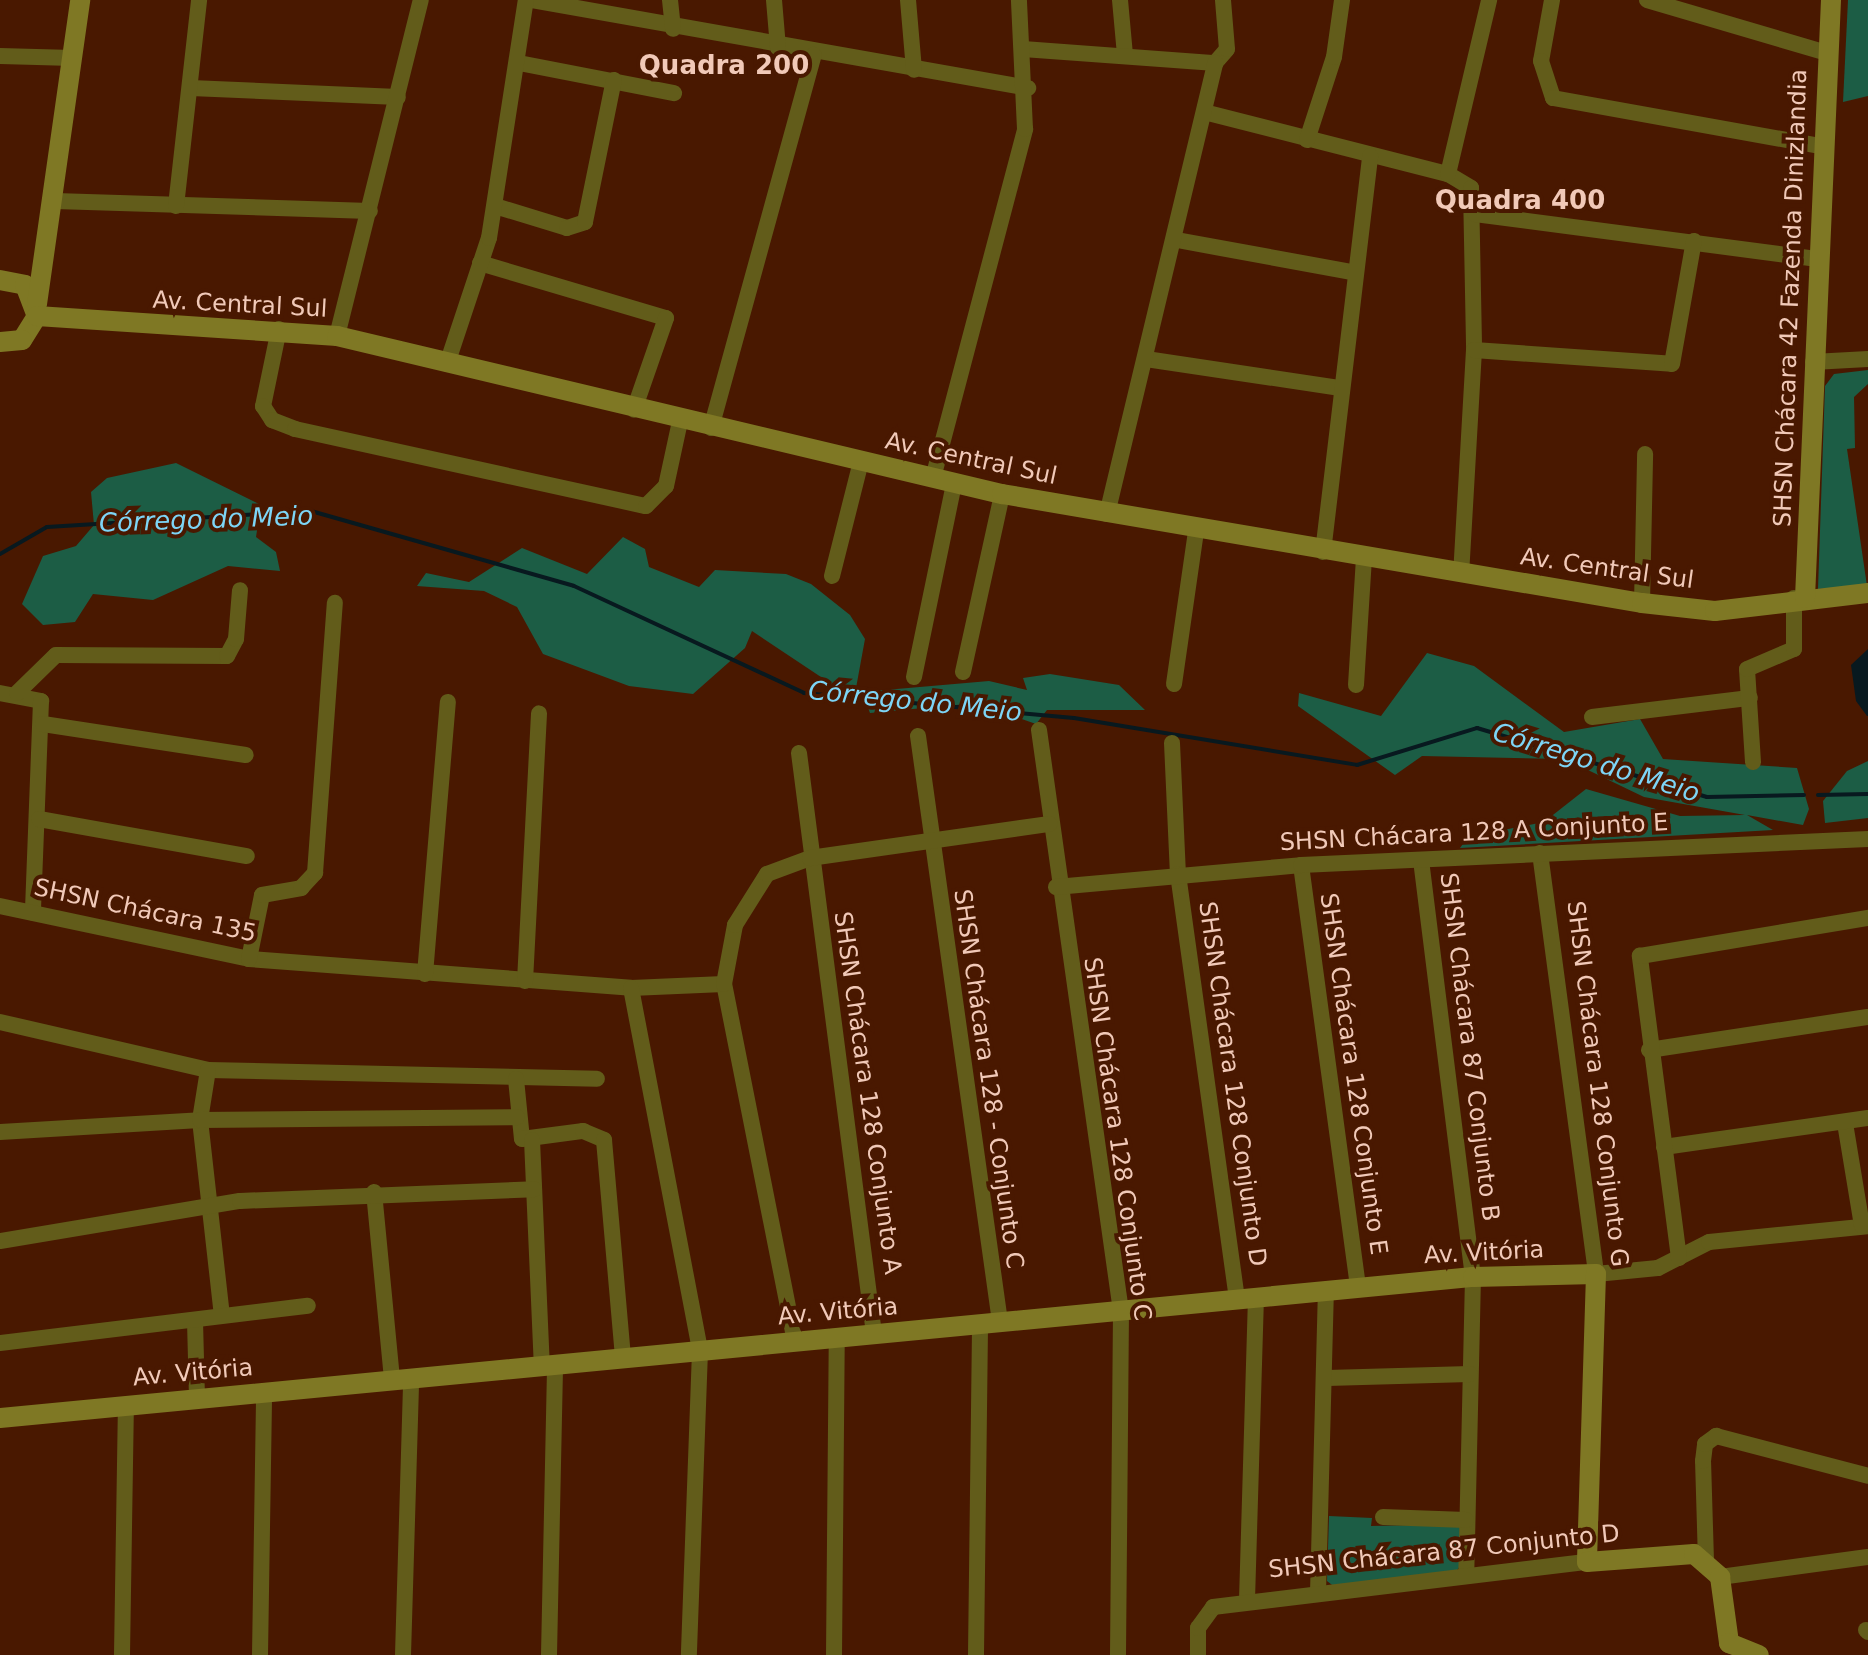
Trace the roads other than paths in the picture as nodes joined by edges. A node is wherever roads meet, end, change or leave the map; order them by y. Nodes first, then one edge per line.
1 (80, 0) edge
2 (199, 0) edge
3 (421, 0) edge
4 (526, 0) edge
5 (532, 0) edge
6 (670, 0) edge
7 (774, 0) edge
8 (908, 0) edge
9 (1019, 0) edge
10 (1120, 0) edge
11 (1223, 0) edge
12 (1342, 0) edge
13 (1489, 0) edge
14 (1647, 0) edge
15 (1831, 0) edge
16 (1547, 1) edge
17 (568, 3) edge
18 (673, 29) junction
19 (778, 48) junction
20 (1023, 49) junction
21 (1827, 53) junction
22 (814, 55) junction
23 (1125, 55) junction
24 (0, 56) edge
25 (73, 58) junction
26 (519, 63) junction
27 (1215, 63) junction
28 (914, 70) junction
29 (614, 80) junction
30 (191, 88) junction
31 (1028, 88) junction
32 (674, 93) dead end
33 (398, 97) junction
34 (1208, 113) junction
35 (1307, 140) junction
36 (1821, 146) junction
37 (1370, 156) junction
38 (1448, 174) junction
39 (55, 201) junction
40 (176, 206) junction
41 (495, 206) junction
42 (370, 211) junction
43 (1475, 214) junction
44 (1177, 240) junction
45 (1694, 241) junction
46 (1816, 259) junction
47 (480, 263) junction
48 (1352, 272) junction
49 (0, 280) edge
50 (34, 282) junction
51 (36, 316) junction
52 (279, 329) junction
53 (337, 336) junction
54 (0, 342) edge
55 (1474, 350) junction
56 (1146, 359) junction
57 (1868, 359) edge
58 (1813, 362) junction
59 (447, 364) junction
60 (1339, 388) junction
61 (634, 410) junction
62 (680, 421) junction
63 (711, 428) junction
64 (1645, 454) dead end
65 (861, 461) junction
66 (933, 478) junction
67 (954, 483) junction
68 (1002, 494) junction
69 (1107, 514) junction
70 (1196, 532) junction
71 (1323, 552) junction
72 (1364, 559) junction
73 (1461, 574) junction
74 (832, 576) dead end
75 (240, 590) dead end
76 (1868, 593) edge
77 (1799, 598) junction
78 (335, 603) dead end
79 (1642, 603) junction
80 (963, 672) dead end
81 (914, 677) dead end
82 (1174, 684) dead end
83 (1356, 685) dead end
84 (8, 693) edge
85 (1750, 698) junction
86 (448, 702) dead end
87 (539, 713) dead end
88 (1592, 717) dead end
89 (43, 724) junction
90 (1039, 730) dead end
91 (918, 736) dead end
92 (1172, 743) dead end
93 (799, 753) dead end
94 (246, 755) dead end
95 (1753, 762) dead end
96 (39, 819) junction
97 (1050, 824) junction
98 (1868, 839) edge
99 (928, 843) junction
100 (1540, 853) junction
101 (247, 856) dead end
102 (810, 858) junction
103 (1421, 860) junction
104 (1301, 865) junction
105 (1178, 874) junction
106 (1056, 887) junction
107 (0, 906) edge
108 (33, 913) junction
109 (1868, 918) edge
110 (249, 959) junction
111 (425, 974) junction
112 (525, 981) junction
113 (724, 984) junction
114 (631, 988) junction
115 (1868, 1017) edge
116 (0, 1022) edge
117 (1649, 1050) junction
118 (208, 1070) junction
119 (516, 1079) junction
120 (597, 1079) dead end
121 (517, 1117) junction
122 (1868, 1118) edge
123 (200, 1120) junction
124 (1845, 1123) junction
125 (0, 1132) edge
126 (532, 1140) junction
127 (1664, 1147) junction
128 (534, 1189) junction
129 (374, 1192) junction
130 (207, 1205) junction
131 (1865, 1226) edge
132 (0, 1241) edge
133 (1679, 1258) junction
134 (1596, 1274) junction
135 (1473, 1277) junction
136 (1358, 1288) junction
137 (1326, 1291) junction
138 (1246, 1299) junction
139 (308, 1306) dead end
140 (1121, 1311) junction
141 (222, 1315) junction
142 (195, 1321) junction
143 (990, 1323) junction
144 (874, 1334) junction
145 (837, 1338) junction
146 (795, 1342) junction
147 (0, 1343) edge
148 (700, 1351) junction
149 (623, 1358) junction
150 (549, 1366) junction
151 (1470, 1374) junction
152 (1327, 1378) junction
153 (401, 1380) junction
154 (264, 1393) junction
155 (197, 1399) junction
156 (126, 1406) junction
157 (0, 1418) edge
158 (1868, 1476) edge
159 (1383, 1517) dead end
160 (1466, 1520) junction
161 (1868, 1557) edge
162 (1706, 1561) junction
163 (1587, 1562) junction
164 (1466, 1575) junction
165 (1720, 1577) junction
166 (1318, 1593) junction
167 (1247, 1600) junction
168 (1727, 1649) edge
169 (122, 1655) edge
170 (260, 1655) edge
171 (403, 1655) edge
172 (549, 1655) edge
173 (689, 1655) edge
174 (834, 1655) edge
175 (976, 1655) edge
176 (1118, 1655) edge
177 (1198, 1655) edge
178 (1759, 1655) edge

1 - 25 street
2 - 30 street
3 - 33 street
4 - 26 street
5 - 17 street
6 - 18 street
7 - 19 street
8 - 28 street
9 - 20 street
10 - 23 street
11 - 27 street
12 - 35 street
13 - 38 street
14 - 21 street
15 - 21 street, SHSN Chácara 42 Fazenda Dinizlandia
16 - 36 street
17 - 18 street
18 - 19 street
19 - 22 street
20 - 23 street
20 - 31 street
21 - 36 street, SHSN Chácara 42 Fazenda Dinizlandia
22 - 28 street
22 - 63 street
23 - 27 street
24 - 25 street
25 - 39 street
26 - 29 street
26 - 41 street
27 - 34 street
28 - 31 street
29 - 32 street
29 - 41 street
30 - 33 street
30 - 40 street
31 - 66 street
33 - 42 street
34 - 35 street
34 - 44 street
35 - 37 street
36 - 46 street, SHSN Chácara 42 Fazenda Dinizlandia
37 - 38 street
37 - 48 street
38 - 43 street
39 - 40 street
39 - 50 street
40 - 42 street
41 - 47 street
42 - 53 street
43 - 45 street
43 - 55 street
44 - 48 street
44 - 56 street
45 - 46 street
45 - 55 street
46 - 58 street, SHSN Chácara 42 Fazenda Dinizlandia
47 - 59 street
47 - 61 street
48 - 60 street
49 - 50 street
50 - 51 street
51 - 52 street, Av. Central Sul
51 - 54 street, Av. Central Sul
52 - 53 street, Av. Central Sul
52 - 62 street
53 - 59 street, Av. Central Sul
55 - 73 street
56 - 60 street
56 - 69 street
57 - 58 street
58 - 77 street, SHSN Chácara 42 Fazenda Dinizlandia
59 - 61 street, Av. Central Sul
60 - 71 street
61 - 62 street, Av. Central Sul
62 - 63 street, Av. Central Sul
63 - 65 street, Av. Central Sul
64 - 79 street
65 - 66 street, Av. Central Sul
65 - 74 street
66 - 67 street, Av. Central Sul
67 - 68 street, Av. Central Sul
67 - 81 street
68 - 69 street, Av. Central Sul
68 - 80 street
69 - 70 street, Av. Central Sul
70 - 71 street, Av. Central Sul
70 - 82 street
71 - 72 street, Av. Central Sul
72 - 73 street, Av. Central Sul
72 - 83 street
73 - 79 street, Av. Central Sul
75 - 84 street
76 - 77 street, Av. Central Sul
77 - 79 street, Av. Central Sul
77 - 85 street
78 - 110 street
84 - 89 street
85 - 88 street
85 - 95 street
86 - 111 street
87 - 112 street
89 - 94 street
89 - 96 street
90 - 97 street, SHSN Chácara 128 Conjunto C
91 - 99 street, SHSN Chácara 128 - Conjunto C
92 - 105 street, SHSN Chácara 128 Conjunto D
93 - 102 street, SHSN Chácara 128 Conjunto A
96 - 101 street
96 - 108 street
97 - 99 street
97 - 106 street, SHSN Chácara 128 Conjunto C
98 - 100 street, SHSN Chácara 128 A Conjunto E
99 - 102 street
99 - 143 street, SHSN Chácara 128 - Conjunto C
100 - 103 street, SHSN Chácara 128 A Conjunto E
100 - 134 street, SHSN Chácara 128 Conjunto G
102 - 113 street
102 - 144 street, SHSN Chácara 128 Conjunto A
103 - 104 street, SHSN Chácara 128 A Conjunto E
103 - 135 street, SHSN Chácara 87 Conjunto B
104 - 105 street, SHSN Chácara 128 A Conjunto E
104 - 136 street, SHSN Chácara 128 Conjunto E
105 - 106 street, SHSN Chácara 128 A Conjunto E
105 - 138 street, SHSN Chácara 128 Conjunto D
106 - 140 street, SHSN Chácara 128 Conjunto C
107 - 108 street, SHSN Chácara 135
108 - 110 street, SHSN Chácara 135
109 - 117 street
110 - 111 street, SHSN Chácara 135
111 - 112 street, SHSN Chácara 135
112 - 114 street, SHSN Chácara 135
113 - 114 street
113 - 146 street
114 - 148 street
115 - 117 street
116 - 118 street
117 - 127 street
118 - 119 street
118 - 123 street
119 - 120 street
119 - 121 street
121 - 123 street
121 - 126 street
122 - 124 street
123 - 125 street
123 - 130 street
124 - 127 street
124 - 131 street
126 - 128 street
126 - 149 street
127 - 133 street
128 - 129 street
128 - 150 street
129 - 130 street
129 - 153 street
130 - 132 street
130 - 141 street
131 - 133 street, Av. Vitória
133 - 134 street, Av. Vitória
134 - 135 street, Av. Vitória
134 - 163 street, SHSN Chácara 128 Conjunto G
135 - 136 street, Av. Vitória
135 - 151 street, SHSN Chácara 87 Conjunto B
136 - 137 street, Av. Vitória
137 - 138 street, Av. Vitória
137 - 152 street
138 - 140 street, Av. Vitória
138 - 167 street, SHSN Chácara 128 Conjunto D
139 - 141 street
140 - 143 street, Av. Vitória
140 - 176 street, SHSN Chácara 128 Conjunto C
141 - 142 street
142 - 147 street
142 - 155 street
143 - 144 street, Av. Vitória
143 - 175 street, SHSN Chácara 128 - Conjunto C
144 - 145 street, Av. Vitória
145 - 146 street, Av. Vitória
145 - 174 street
146 - 148 street, Av. Vitória
148 - 149 street, Av. Vitória
148 - 173 street
149 - 150 street, Av. Vitória
150 - 153 street, Av. Vitória
150 - 172 street
151 - 152 street
151 - 160 street, SHSN Chácara 87 Conjunto B
152 - 166 street
153 - 154 street, Av. Vitória
153 - 171 street
154 - 155 street, Av. Vitória
154 - 170 street
155 - 156 street, Av. Vitória
156 - 157 street, Av. Vitória
156 - 169 street
158 - 162 street
159 - 160 street
160 - 164 street, SHSN Chácara 87 Conjunto B
161 - 165 street
162 - 163 street, SHSN Chácara 87 Conjunto D
162 - 165 street
163 - 164 street, SHSN Chácara 87 Conjunto D
164 - 166 street, SHSN Chácara 87 Conjunto D
165 - 168 street
166 - 167 street, SHSN Chácara 87 Conjunto D
167 - 177 street, SHSN Chácara 87 Conjunto D
168 - 178 street

